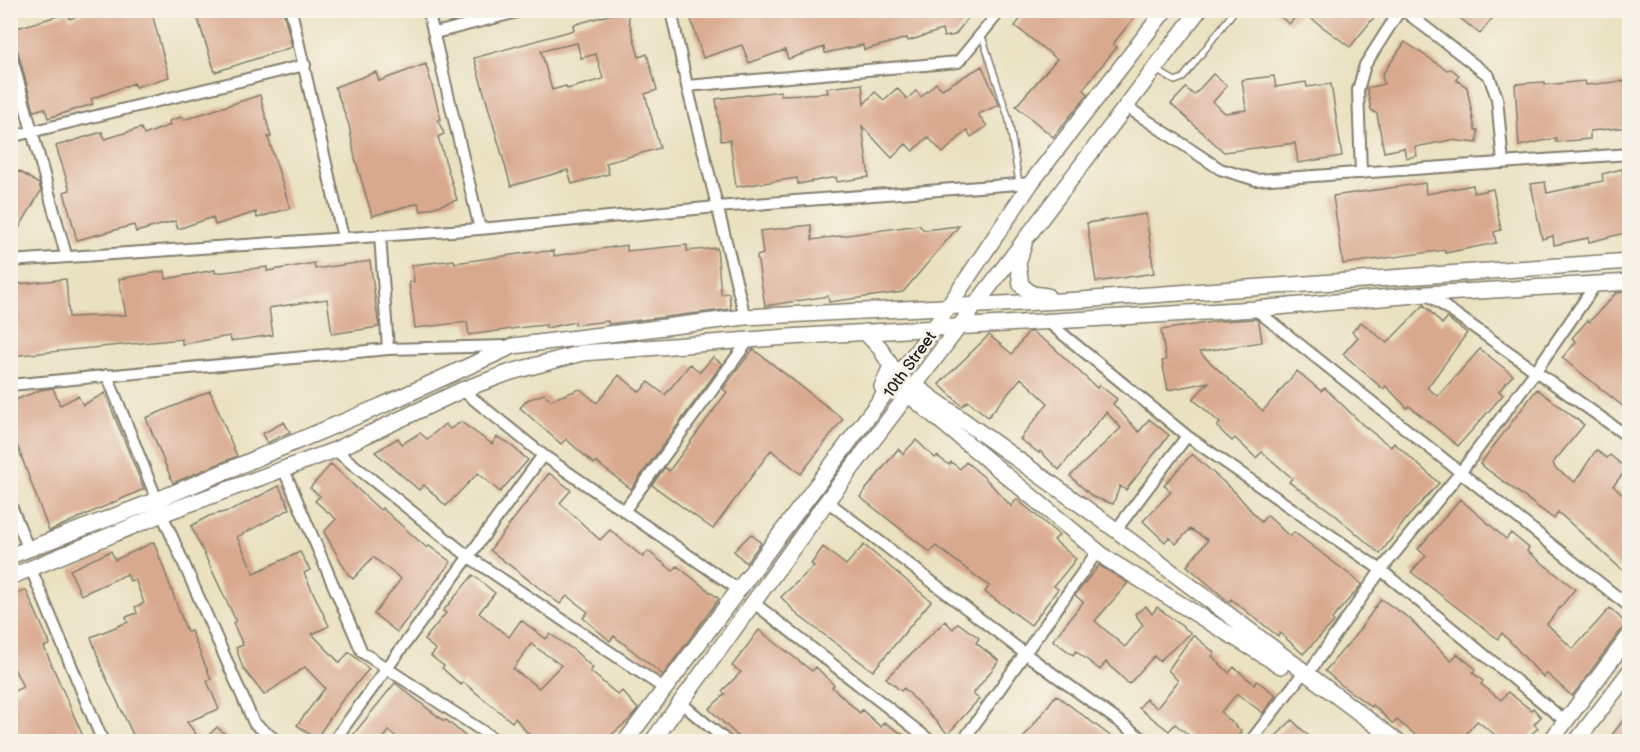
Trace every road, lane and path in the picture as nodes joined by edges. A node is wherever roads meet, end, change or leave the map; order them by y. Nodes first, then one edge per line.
1 (291, 10) edge
2 (428, 10) edge
3 (525, 10) edge
4 (671, 10) edge
5 (1001, 10) edge
6 (1165, 10) edge
7 (1199, 10) edge
8 (1235, 10) edge
9 (1401, 10) edge
10 (435, 33) junction
11 (981, 34) junction
12 (10, 51) edge
13 (305, 64) junction
14 (1155, 69) junction
15 (687, 86) junction
16 (1127, 107) junction
17 (33, 131) junction
18 (10, 137) edge
19 (1629, 154) edge
20 (1503, 163) junction
21 (1361, 172) junction
22 (1025, 184) junction
23 (717, 207) junction
24 (480, 229) junction
25 (380, 234) junction
26 (1025, 237) junction
27 (343, 238) junction
28 (66, 255) junction
29 (10, 261) edge
30 (1629, 261) edge
31 (1629, 282) edge
32 (1596, 284) junction
33 (1427, 294) junction
34 (1080, 300) junction
35 (975, 305) junction
36 (946, 308) junction
37 (1255, 309) junction
38 (745, 317) junction
39 (1048, 322) junction
40 (934, 327) junction
41 (958, 327) junction
42 (865, 332) junction
43 (749, 340) junction
44 (513, 346) junction
45 (388, 349) junction
46 (1535, 372) junction
47 (107, 375) junction
48 (10, 386) edge
49 (462, 390) junction
50 (912, 390) junction
51 (871, 412) junction
52 (1187, 436) junction
53 (1629, 438) edge
54 (335, 450) junction
55 (543, 455) junction
56 (284, 470) junction
57 (1460, 473) junction
58 (827, 501) junction
59 (10, 503) edge
60 (160, 507) junction
61 (624, 511) junction
62 (1116, 530) junction
63 (28, 548) junction
64 (1097, 552) junction
65 (10, 556) edge
66 (469, 557) junction
67 (31, 569) junction
68 (1381, 570) junction
69 (10, 577) edge
70 (739, 590) junction
71 (754, 603) junction
72 (1629, 607) edge
73 (1629, 635) edge
74 (1023, 652) junction
75 (387, 670) junction
76 (1629, 671) edge
77 (1304, 676) junction
78 (665, 689) junction
79 (681, 703) junction
80 (1565, 721) junction
81 (103, 741) edge
82 (278, 741) edge
83 (333, 741) edge
84 (499, 741) edge
85 (625, 741) edge
86 (652, 741) edge
87 (728, 741) edge
88 (932, 741) edge
89 (962, 741) edge
90 (1147, 741) edge
91 (1250, 741) edge
92 (1381, 741) edge
93 (1398, 741) edge
94 (1550, 741) edge
95 (1576, 741) edge

1 - 13 street
2 - 10 street
3 - 10 street
4 - 15 street
5 - 11 street
6 - 22 main road, 10th Street
7 - 14 main road, 10th Street
8 - 14 lane
9 - 20 street
9 - 21 street
10 - 24 street
11 - 15 street
11 - 22 lane
12 - 17 street
13 - 17 street
13 - 27 street
14 - 16 main road, 10th Street
15 - 23 street
16 - 21 street
16 - 26 main road, 10th Street
17 - 18 street
17 - 28 street
19 - 20 street
20 - 21 street
22 - 23 street
22 - 36 main road, 10th Street
23 - 24 street
23 - 38 street
24 - 25 street
25 - 27 street
25 - 45 street
26 - 34 main road
26 - 35 main road, 10th Street
27 - 28 street
28 - 29 street
30 - 34 main road
31 - 32 main road
32 - 33 main road
32 - 46 street
33 - 37 main road
33 - 46 street
34 - 35 main road
35 - 36 main road
35 - 41 main road, 10th Street
36 - 38 main road
36 - 40 main road, 10th Street
37 - 39 main road
37 - 57 street
38 - 44 main road
39 - 41 main road
39 - 52 street
40 - 41 main road
40 - 42 main road
40 - 51 main road, 10th Street
41 - 50 main road, 10th Street
42 - 43 main road
42 - 51 main road
43 - 49 main road
43 - 61 street
44 - 45 street
44 - 60 main road
45 - 47 street
46 - 53 street
46 - 57 street
47 - 48 street
47 - 60 street
49 - 54 main road
49 - 55 street
50 - 58 main road, 10th Street
50 - 62 main road
50 - 64 main road
51 - 70 main road, 10th Street
52 - 62 street
52 - 68 street
54 - 56 main road
54 - 66 street
55 - 61 street
55 - 66 street
56 - 60 main road
56 - 75 street
57 - 68 street
57 - 72 street
58 - 71 main road, 10th Street
58 - 74 street
59 - 63 street
60 - 63 main road
60 - 67 main road
60 - 82 street
61 - 70 street
62 - 77 main road
63 - 65 main road
64 - 74 street
64 - 77 main road
66 - 75 street
66 - 78 street
67 - 69 main road
67 - 81 street
68 - 77 street
68 - 80 street
70 - 78 main road, 10th Street
71 - 79 main road, 10th Street
71 - 88 street
73 - 80 main road
74 - 89 street
74 - 90 street
75 - 83 street
75 - 84 street
76 - 95 main road
77 - 91 street
77 - 92 main road
77 - 93 main road
78 - 85 main road, 10th Street
79 - 86 main road, 10th Street
79 - 87 street
80 - 94 main road

